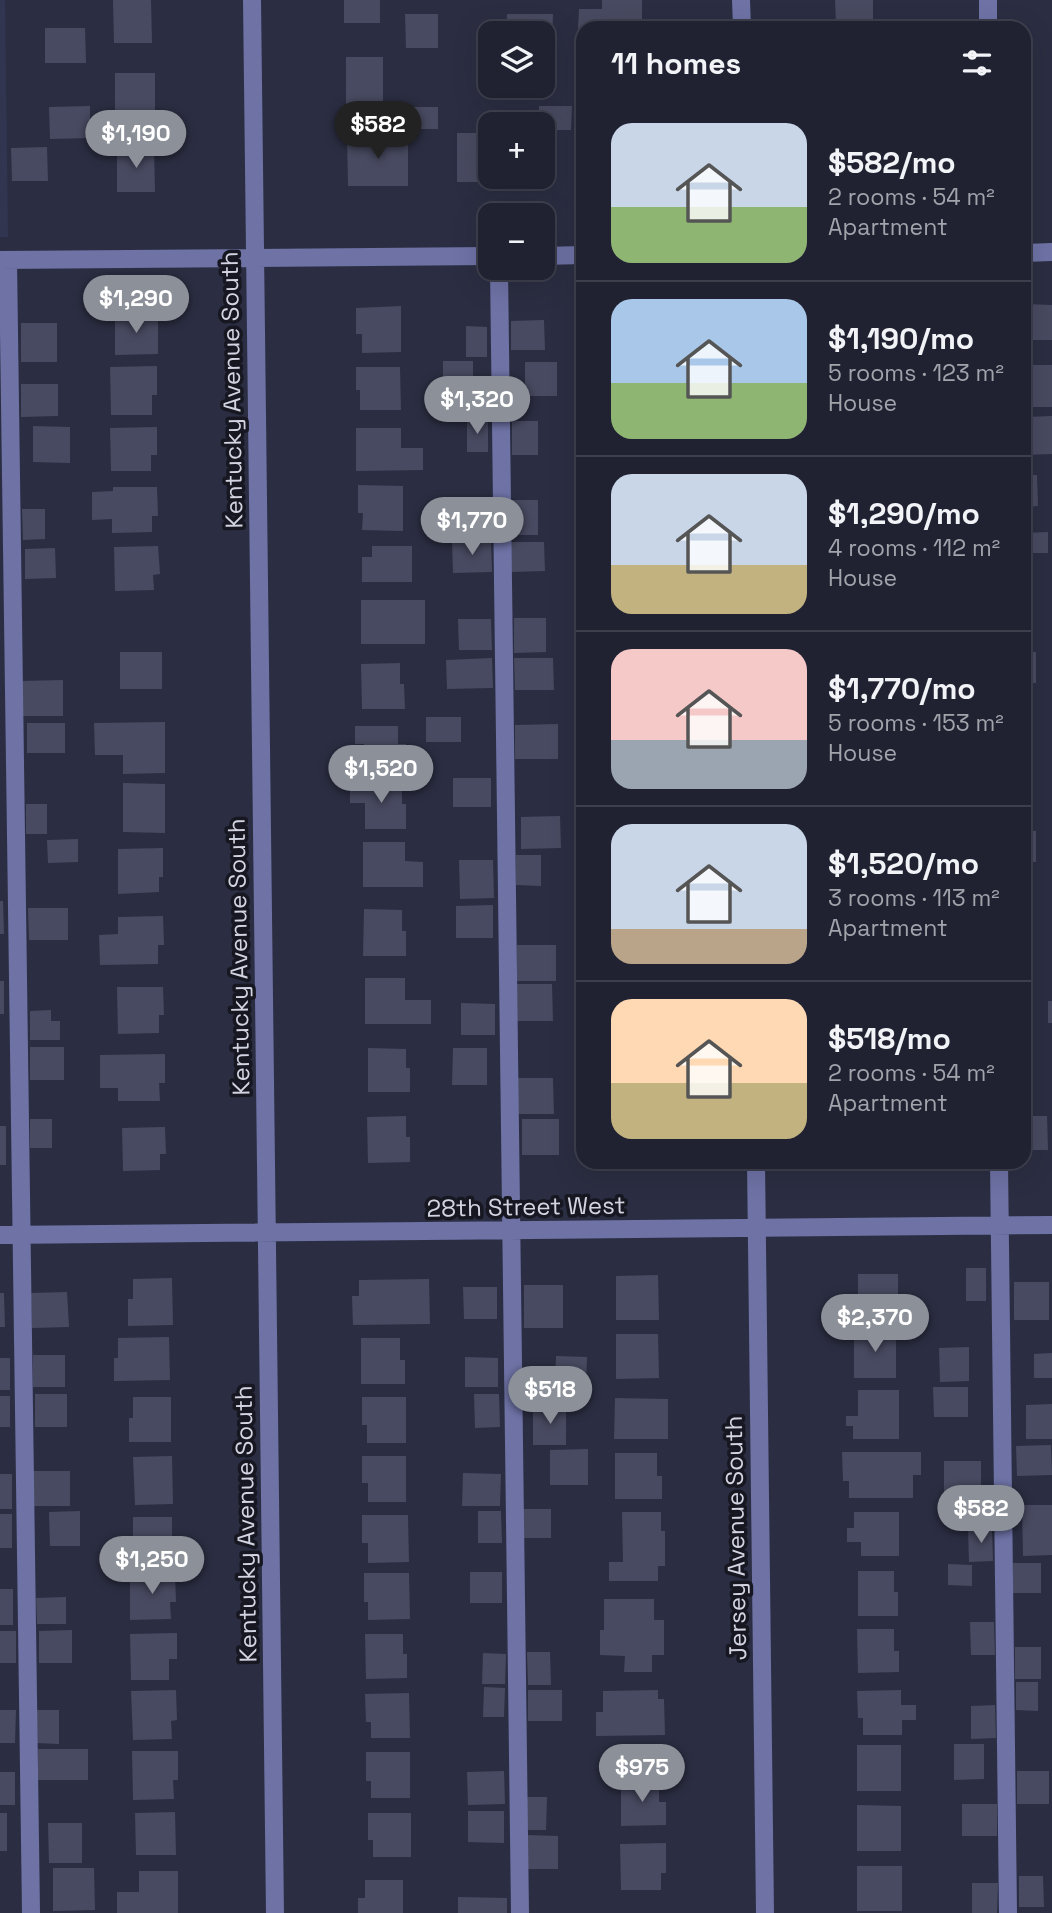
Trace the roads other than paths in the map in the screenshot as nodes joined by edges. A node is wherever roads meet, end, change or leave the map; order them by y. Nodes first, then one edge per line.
1 (252, 0) edge
2 (741, 0) edge
3 (988, 0) edge
4 (742, 21) edge
5 (988, 21) edge
6 (1052, 252) edge
7 (1031, 253) edge
8 (478, 256) edge
9 (555, 256) edge
10 (576, 256) edge
11 (255, 258) junction
12 (4, 260) edge
13 (499, 280) edge
14 (756, 1169) edge
15 (999, 1169) edge
16 (1052, 1225) edge
17 (1001, 1226) junction
18 (756, 1229) junction
19 (512, 1231) junction
20 (267, 1234) junction
21 (0, 1235) edge
22 (21, 1235) junction
23 (31, 1913) edge
24 (275, 1913) edge
25 (520, 1913) edge
26 (765, 1913) edge
27 (1008, 1913) edge

1 - 11 street, Kentucky Avenue South
2 - 4 street
3 - 5 street
6 - 7 street
8 - 11 street
9 - 10 street
11 - 12 street
11 - 20 street, Kentucky Avenue South
12 - 22 street
13 - 19 street
14 - 18 street, Jersey Avenue South
15 - 17 street
16 - 17 street, 28th Street West
17 - 18 street, 28th Street West
17 - 27 street
18 - 19 street, 28th Street West
18 - 26 street, Jersey Avenue South
19 - 20 street, 28th Street West
19 - 25 street
20 - 22 street, 28th Street West
20 - 24 street, Kentucky Avenue South
21 - 22 street, 28th Street West
22 - 23 street

